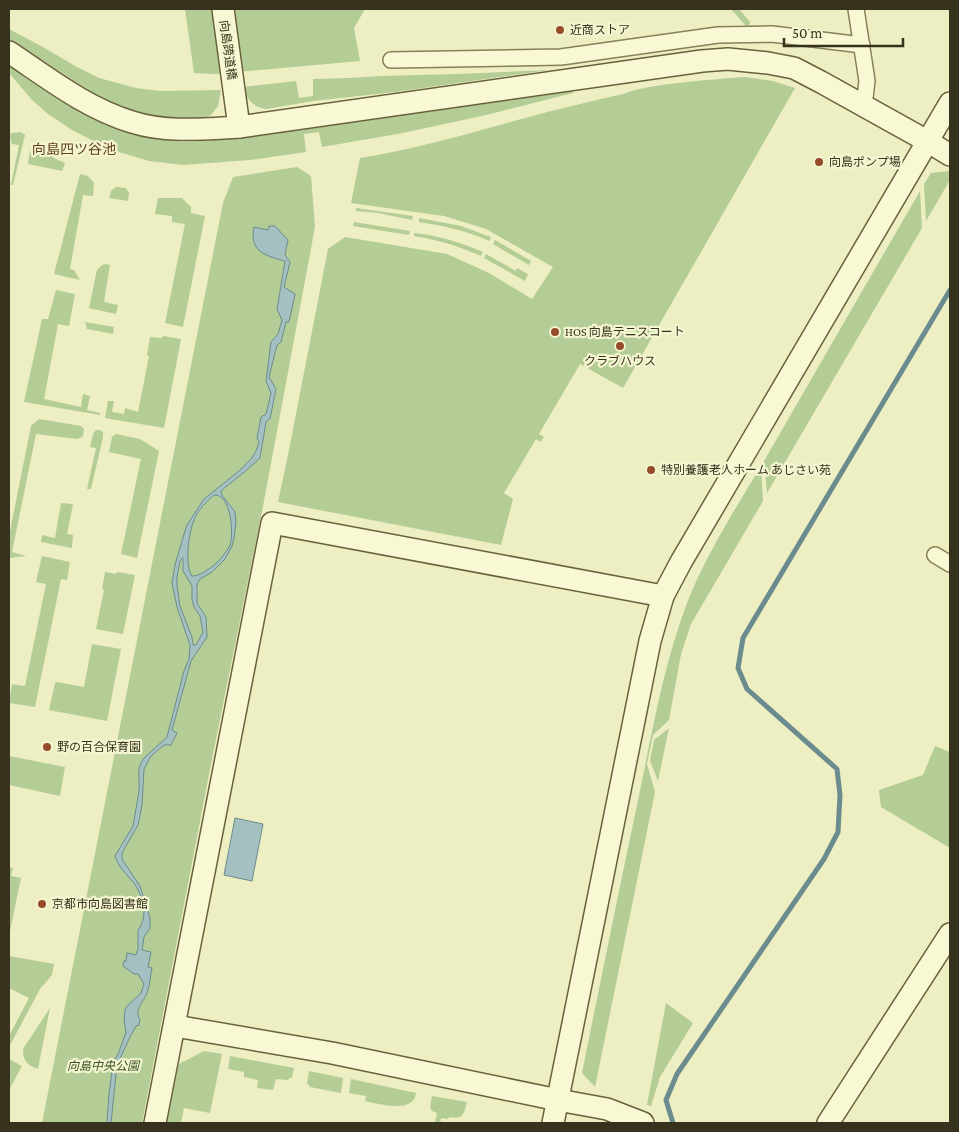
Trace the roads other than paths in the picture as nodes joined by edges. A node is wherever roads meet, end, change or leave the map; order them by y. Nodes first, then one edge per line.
1 (223, 9) edge
2 (856, 9) edge
3 (862, 45) junction
4 (603, 51) junction
5 (9, 52) edge
6 (391, 60) dead end
7 (605, 74) junction
8 (950, 103) edge
9 (864, 106) junction
10 (239, 127) junction
11 (927, 141) junction
12 (950, 155) edge
13 (935, 555) dead end
14 (950, 564) edge
15 (663, 596) junction
16 (948, 943) edge
17 (175, 1026) junction
18 (558, 1100) junction
19 (155, 1123) edge
20 (553, 1123) edge
21 (643, 1123) edge
22 (828, 1123) edge

1 - 10 street, 向島跨道橋
2 - 3 street
3 - 4 street
3 - 9 street
4 - 6 street
4 - 7 street
5 - 10 street
7 - 9 street
7 - 10 street
8 - 11 street
9 - 11 street
11 - 12 street
11 - 15 street
13 - 14 street
15 - 17 street
15 - 18 street
16 - 22 street
17 - 18 street
17 - 19 street
18 - 20 street
18 - 21 street

